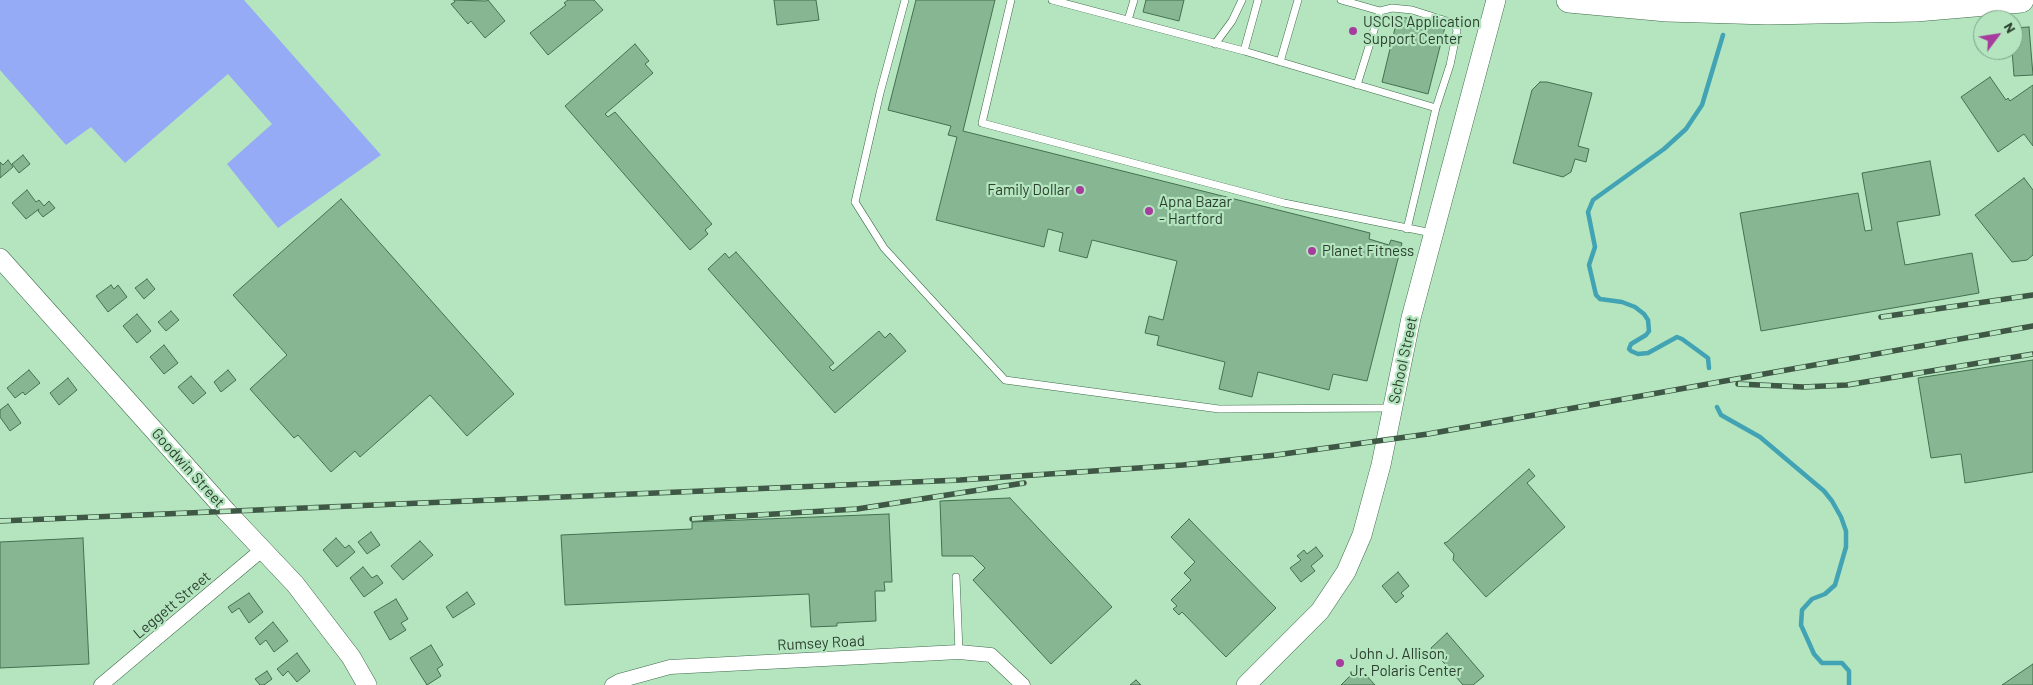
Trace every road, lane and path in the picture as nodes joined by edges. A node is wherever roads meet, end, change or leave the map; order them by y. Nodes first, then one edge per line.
1 (905, 0) edge
2 (1011, 0) edge
3 (1052, 0) edge
4 (1134, 0) edge
5 (1242, 0) edge
6 (1258, 0) edge
7 (1298, 0) edge
8 (1341, 0) edge
9 (1496, 0) edge
10 (1570, 0) edge
11 (2021, 0) edge
12 (1380, 11) junction
13 (1128, 20) junction
14 (1215, 44) junction
15 (1244, 51) junction
16 (1280, 62) junction
17 (1357, 85) junction
18 (1436, 108) junction
19 (1407, 229) junction
20 (1435, 234) junction
21 (0, 258) edge
22 (1393, 408) junction
23 (263, 549) junction
24 (956, 578) dead end
25 (959, 652) junction
26 (101, 685) edge
27 (367, 685) edge
28 (612, 685) edge
29 (1023, 685) edge
30 (1246, 685) edge

1 - 22 lane
2 - 19 lane
3 - 13 lane
4 - 13 lane
5 - 14 lane
6 - 15 lane
7 - 16 lane
8 - 12 lane
9 - 20 main road, School Street
10 - 11 highway
12 - 17 lane
12 - 18 lane
13 - 14 lane
14 - 15 lane
15 - 16 lane
16 - 17 lane
17 - 18 lane
18 - 19 lane
19 - 20 lane
20 - 22 main road, School Street
21 - 23 main road, Goodwin Street
22 - 30 main road, School Street
23 - 26 street, Leggett Street
23 - 27 main road, Goodwin Street
24 - 25 lane
25 - 28 street, Rumsey Road
25 - 29 street, Rumsey Road

